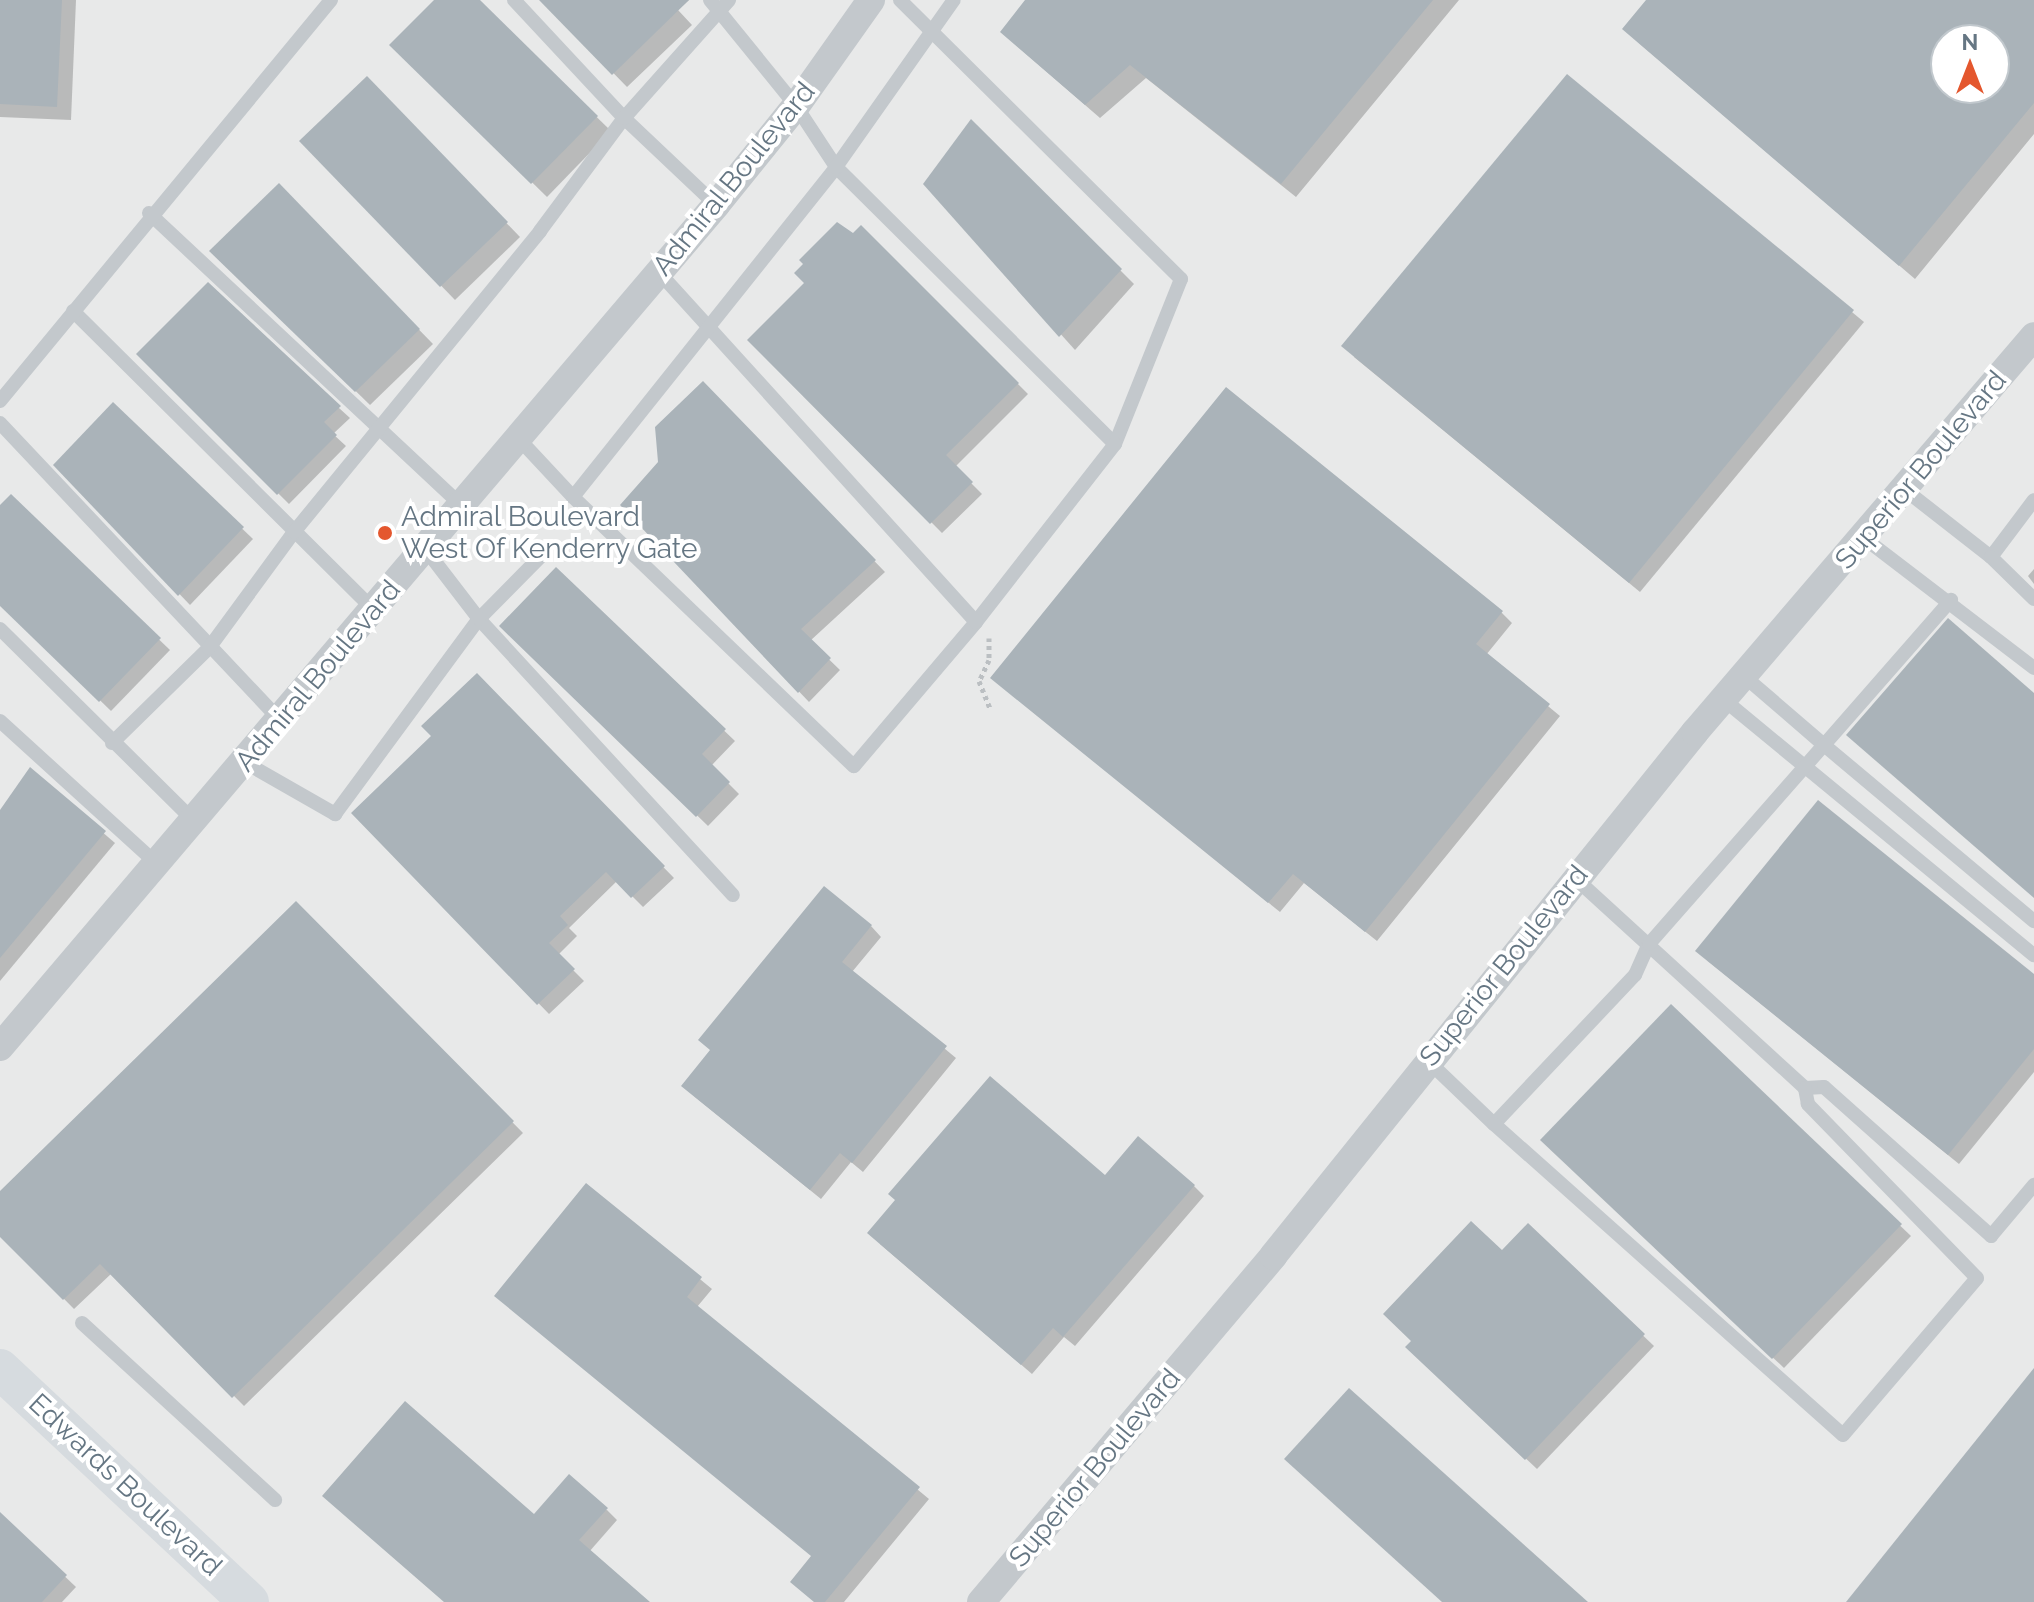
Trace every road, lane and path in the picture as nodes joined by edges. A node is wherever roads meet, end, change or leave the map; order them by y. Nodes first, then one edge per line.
1 (331, 0) edge
2 (514, 0) edge
3 (871, 0) edge
4 (900, 0) edge
5 (954, 0) edge
6 (720, 3) edge
7 (933, 28) junction
8 (796, 106) junction
9 (624, 118) junction
10 (836, 167) junction
11 (716, 205) junction
12 (149, 213) junction
13 (659, 273) junction
14 (73, 311) junction
15 (709, 328) junction
16 (2034, 336) edge
17 (0, 401) edge
18 (0, 423) edge
19 (379, 428) junction
20 (519, 439) junction
21 (1115, 444) junction
22 (1904, 489) junction
23 (573, 497) junction
24 (2034, 500) edge
25 (462, 506) junction
26 (294, 532) junction
27 (1864, 538) junction
28 (426, 550) junction
29 (545, 552) dead end
30 (1991, 557) junction
31 (2034, 599) edge
32 (1951, 600) junction
33 (375, 611) junction
34 (479, 619) junction
35 (976, 622) junction
36 (0, 629) edge
37 (209, 648) junction
38 (2034, 668) edge
39 (1745, 677) junction
40 (1723, 699) junction
41 (991, 710) dead end
42 (0, 721) edge
43 (281, 721) junction
44 (112, 743) junction
45 (1824, 745) junction
46 (246, 763) junction
47 (1807, 765) junction
48 (191, 818) junction
49 (155, 862) junction
50 (1575, 878) junction
51 (733, 895) dead end
52 (2034, 921) edge
53 (1649, 944) junction
54 (2034, 955) edge
55 (0, 1047) edge
56 (1428, 1061) junction
57 (1805, 1088) junction
58 (1494, 1124) junction
59 (2034, 1185) edge
60 (82, 1323) dead end
61 (0, 1369) edge
62 (275, 1500) dead end
63 (234, 1597) edge
64 (981, 1602) edge

1 - 12 lane
2 - 9 lane
3 - 8 street, Admiral Boulevard
4 - 7 lane
5 - 7 lane
6 - 8 lane
6 - 9 lane
7 - 10 lane
7 - 21 lane
8 - 10 lane
8 - 11 street, Admiral Boulevard
9 - 11 lane
9 - 19 lane
10 - 15 lane
10 - 21 lane
11 - 13 street, Admiral Boulevard
12 - 14 lane
12 - 19 lane
13 - 15 lane
13 - 20 street, Admiral Boulevard
14 - 17 lane
14 - 26 lane
15 - 23 lane
15 - 35 lane
16 - 22 street, Superior Boulevard
18 - 37 lane
19 - 25 lane
19 - 26 lane
20 - 23 lane
20 - 25 street, Admiral Boulevard
21 - 35 lane
22 - 27 street, Superior Boulevard
22 - 30 lane
23 - 35 lane
24 - 30 lane
25 - 28 street, Admiral Boulevard
26 - 33 lane
26 - 37 lane
27 - 32 lane
27 - 39 street, Superior Boulevard
28 - 33 street, Admiral Boulevard
28 - 34 lane
29 - 34 lane
30 - 31 lane
32 - 38 lane
32 - 45 lane
33 - 43 street, Admiral Boulevard
34 - 46 lane
34 - 51 lane
35 - 41 path
36 - 44 lane
37 - 43 lane
37 - 44 lane
39 - 40 street, Superior Boulevard
39 - 45 lane
40 - 47 lane
40 - 50 street, Superior Boulevard
42 - 49 lane
43 - 46 street, Admiral Boulevard
44 - 48 lane
45 - 47 lane
45 - 52 lane
46 - 48 street, Admiral Boulevard
47 - 53 lane
47 - 54 lane
48 - 49 street, Admiral Boulevard
49 - 55 street, Admiral Boulevard
50 - 53 lane
50 - 56 street, Superior Boulevard
53 - 57 lane
53 - 58 lane
56 - 58 lane
56 - 64 street, Superior Boulevard
57 - 58 lane
57 - 59 lane
60 - 62 lane
61 - 63 street, Edwards Boulevard

